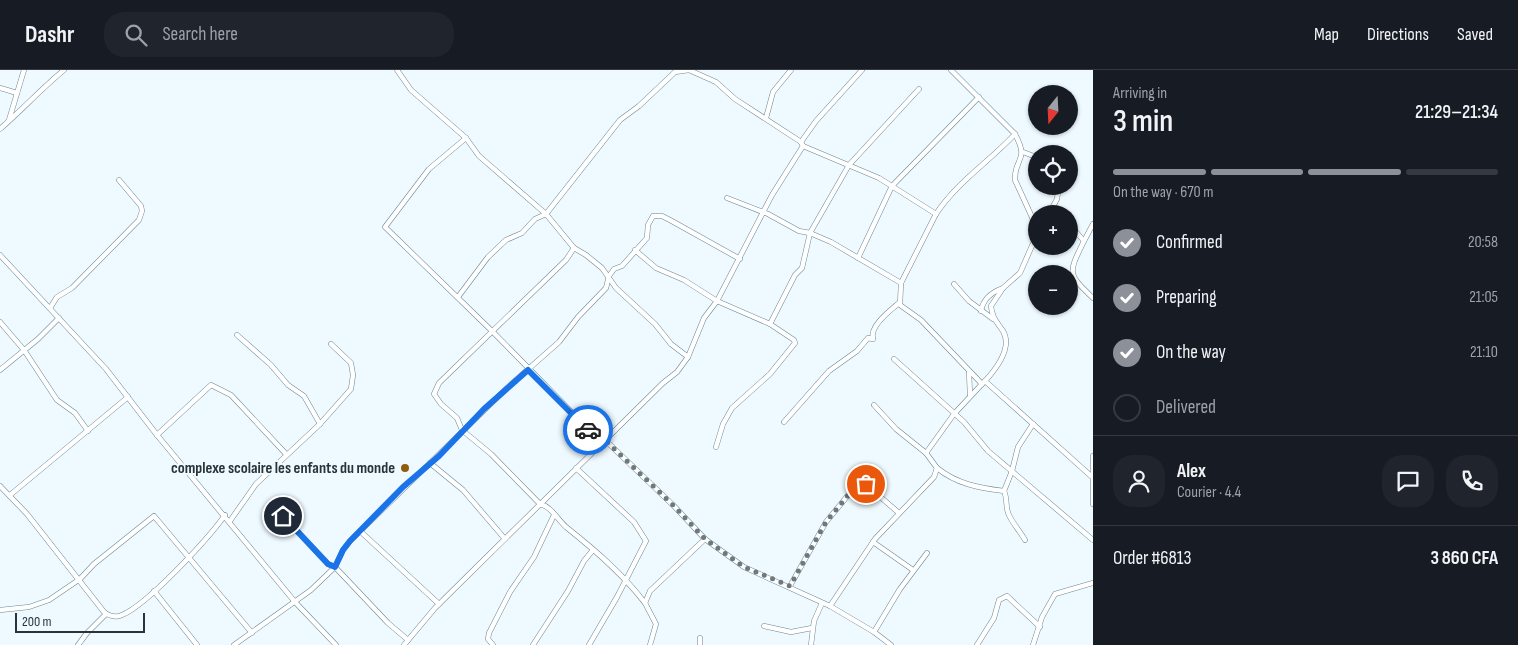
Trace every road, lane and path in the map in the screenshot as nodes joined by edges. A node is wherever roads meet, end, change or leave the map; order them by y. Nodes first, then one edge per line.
1 (24, 70) edge
2 (64, 70) edge
3 (397, 70) edge
4 (407, 70) edge
5 (689, 70) edge
6 (791, 70) edge
7 (862, 70) edge
8 (951, 70) edge
9 (402, 76) junction
10 (0, 88) edge
11 (919, 89) dead end
12 (17, 94) junction
13 (979, 97) junction
14 (766, 118) junction
15 (9, 121) junction
16 (0, 129) edge
17 (1015, 134) junction
18 (466, 138) junction
19 (802, 144) junction
20 (1023, 152) junction
21 (1028, 154) edge
22 (849, 166) junction
23 (119, 180) dead end
24 (892, 186) junction
25 (727, 198) dead end
26 (1028, 208) edge
27 (764, 213) junction
28 (546, 214) junction
29 (936, 214) junction
30 (1093, 224) edge
31 (810, 234) junction
32 (1078, 234) edge
33 (1084, 241) junction
34 (574, 248) junction
35 (634, 250) junction
36 (0, 255) edge
37 (1028, 255) edge
38 (858, 258) junction
39 (740, 259) junction
40 (609, 276) junction
41 (901, 283) junction
42 (954, 284) dead end
43 (1003, 288) junction
44 (458, 297) junction
45 (1093, 298) edge
46 (717, 301) junction
47 (900, 302) junction
48 (50, 308) junction
49 (981, 310) junction
50 (59, 318) junction
51 (993, 319) junction
52 (0, 322) edge
53 (770, 324) junction
54 (493, 332) junction
55 (237, 335) dead end
56 (332, 344) dead end
57 (24, 350) junction
58 (688, 357) junction
59 (894, 360) dead end
60 (0, 370) edge
61 (528, 370) junction
62 (968, 372) junction
63 (984, 382) junction
64 (970, 395) junction
65 (128, 398) junction
66 (874, 405) dead end
67 (954, 414) junction
68 (784, 422) dead end
69 (320, 424) junction
70 (1033, 424) junction
71 (462, 430) junction
72 (88, 431) junction
73 (157, 435) junction
74 (603, 442) junction
75 (716, 447) dead end
76 (926, 453) junction
77 (286, 454) junction
78 (1093, 456) edge
79 (430, 463) junction
80 (576, 468) junction
81 (937, 468) junction
82 (1012, 471) junction
83 (1091, 476) junction
84 (0, 486) edge
85 (1004, 491) junction
86 (10, 495) junction
87 (540, 504) junction
88 (1093, 504) edge
89 (899, 513) junction
90 (225, 515) junction
91 (554, 515) junction
92 (283, 516) dead end
93 (230, 521) junction
94 (360, 531) junction
95 (505, 539) junction
96 (705, 539) junction
97 (1025, 540) dead end
98 (1093, 540) edge
99 (873, 542) junction
100 (593, 550) junction
101 (927, 553) dead end
102 (188, 557) junction
103 (335, 567) junction
104 (913, 570) junction
105 (80, 579) junction
106 (625, 579) junction
107 (1093, 583) edge
108 (790, 586) junction
109 (154, 591) junction
110 (296, 602) junction
111 (822, 603) junction
112 (439, 604) junction
113 (645, 604) junction
114 (830, 606) junction
115 (0, 610) edge
116 (106, 614) junction
117 (764, 626) dead end
118 (1040, 627) junction
119 (812, 628) junction
120 (874, 632) junction
121 (252, 633) junction
122 (700, 638) dead end
123 (408, 640) junction
124 (78, 645) edge
125 (197, 645) edge
126 (234, 645) edge
127 (336, 645) edge
128 (404, 645) edge
129 (493, 645) edge
130 (533, 645) edge
131 (588, 645) edge
132 (650, 645) edge
133 (700, 645) edge
134 (811, 645) edge
135 (891, 645) edge
136 (977, 645) edge
137 (1033, 645) edge

1 - 12 street
2 - 15 street
3 - 9 street
4 - 9 street
5 - 14 street
5 - 28 street
6 - 14 street
7 - 19 street
8 - 13 street
9 - 18 street
10 - 12 street
11 - 22 street
12 - 15 street
13 - 17 street
13 - 24 street
14 - 19 street
15 - 16 street
17 - 20 street
17 - 29 street
18 - 28 street
18 - 44 street
19 - 22 street
19 - 27 street
20 - 21 street
20 - 26 street
22 - 24 street
22 - 31 street
23 - 48 street
24 - 29 street
24 - 38 street
25 - 27 street
27 - 31 street
27 - 39 street
28 - 34 street
28 - 44 street
29 - 41 street
30 - 33 street
31 - 38 street
31 - 53 street
32 - 33 street
33 - 45 street
34 - 40 street
34 - 54 street
35 - 39 street
35 - 40 street
35 - 46 street
36 - 48 street
37 - 43 street
38 - 41 street
39 - 46 street
40 - 58 street
40 - 61 street
41 - 47 street
42 - 49 street
43 - 49 street
43 - 51 street
44 - 54 street
46 - 53 street
46 - 58 street
47 - 62 street
47 - 68 street
48 - 50 street
49 - 51 street
50 - 57 street
50 - 65 street
51 - 63 street
52 - 57 street
53 - 75 street
54 - 61 street
54 - 71 street
55 - 69 street
56 - 69 street
57 - 60 street
57 - 72 street
58 - 74 street
59 - 67 street
61 - 71 street
61 - 74 street
62 - 63 street
62 - 64 street
63 - 64 street
63 - 70 street
64 - 67 street
65 - 72 street
65 - 73 street
66 - 76 street
67 - 76 street
67 - 82 street
69 - 77 street
70 - 82 street
70 - 83 street
71 - 79 street
71 - 87 street
72 - 86 street
73 - 77 street
73 - 90 street
74 - 80 street
74 - 96 street
76 - 81 street
77 - 93 street
78 - 83 street
79 - 94 street
79 - 95 street
80 - 87 street
80 - 106 street
81 - 85 street
81 - 89 street
82 - 85 street
82 - 98 street
83 - 88 street
84 - 86 street
85 - 97 street
86 - 105 street
87 - 91 street
87 - 95 street
89 - 99 street
89 - 108 street
90 - 93 street
90 - 102 street
91 - 100 street
91 - 129 street
92 - 103 street
93 - 110 street
94 - 103 street
94 - 112 street
95 - 112 street
96 - 108 street
96 - 113 street
99 - 104 street
99 - 114 street
100 - 106 street
100 - 130 street
101 - 104 street
102 - 105 street
102 - 109 street
102 - 121 street
103 - 110 street
103 - 123 street
104 - 120 street
105 - 115 street
105 - 116 street
106 - 113 street
106 - 131 street
107 - 118 street
108 - 111 street
109 - 116 street
109 - 125 street
110 - 121 street
110 - 127 street
111 - 114 street
111 - 119 street
112 - 123 street
113 - 132 street
114 - 120 street
116 - 124 street
117 - 119 street
118 - 136 street
118 - 137 street
119 - 134 street
120 - 135 street
121 - 126 street
122 - 133 street
123 - 128 street

